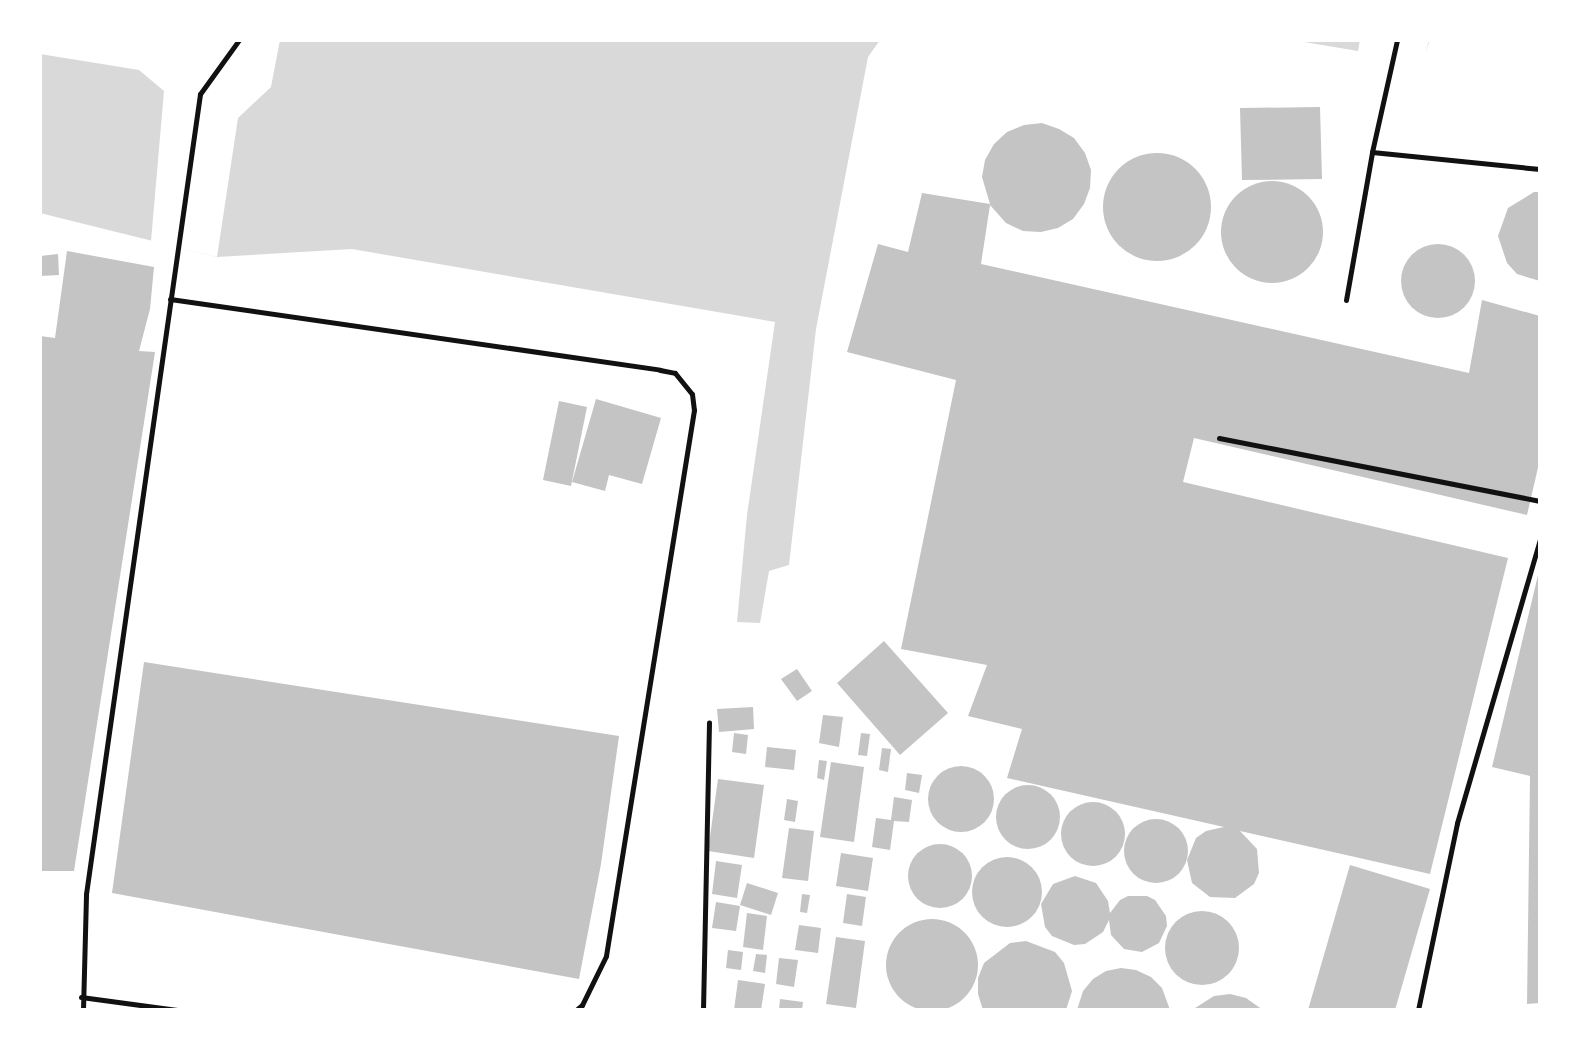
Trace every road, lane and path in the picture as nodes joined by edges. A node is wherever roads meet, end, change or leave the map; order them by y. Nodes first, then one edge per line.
1 (239, 40) edge
2 (1397, 40) edge
3 (1372, 152) junction
4 (1540, 169) edge
5 (170, 299) junction
6 (1346, 300) dead end
7 (1219, 438) dead end
8 (1540, 501) edge
9 (1540, 540) edge
10 (709, 723) dead end
11 (81, 997) junction
12 (83, 1010) edge
13 (177, 1010) edge
14 (576, 1010) edge
15 (703, 1010) edge
16 (1418, 1010) edge

1 - 5 lane
2 - 3 lane
3 - 4 lane
3 - 6 lane
5 - 11 lane
5 - 14 lane
7 - 8 lane
9 - 16 lane
10 - 15 path
11 - 12 lane
11 - 13 lane

